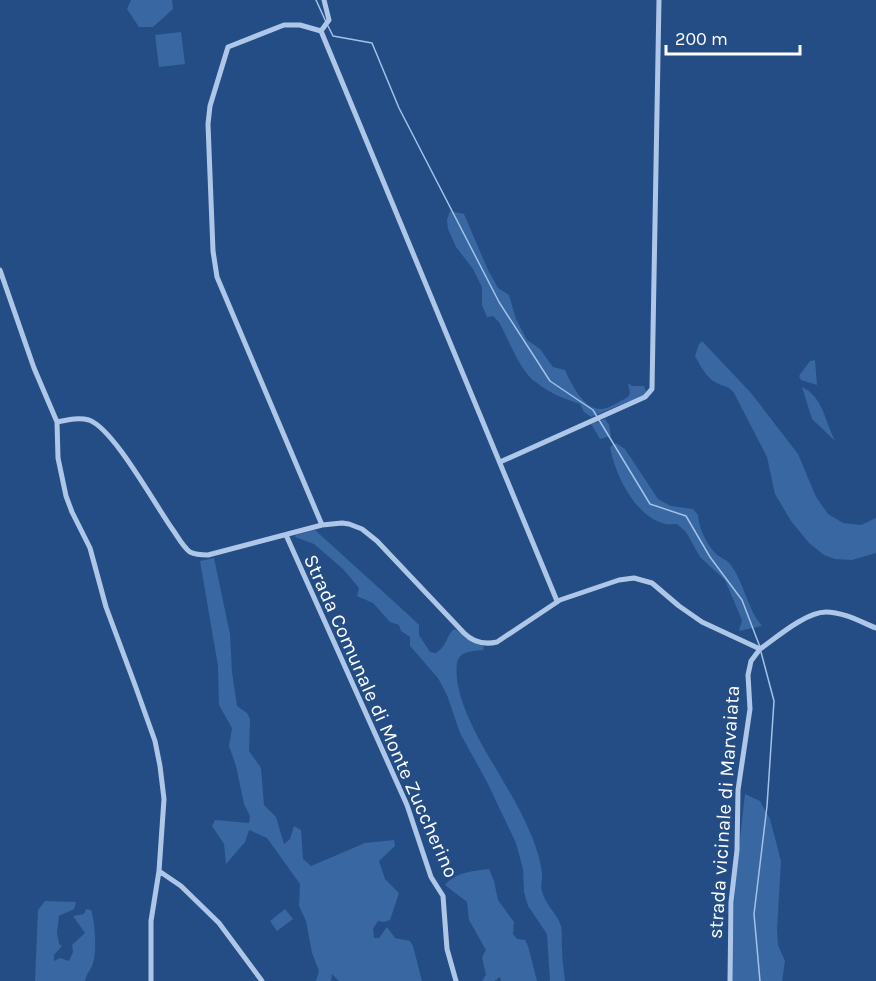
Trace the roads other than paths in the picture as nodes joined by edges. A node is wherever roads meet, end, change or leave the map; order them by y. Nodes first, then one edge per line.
1 (324, 0) edge
2 (659, 0) edge
3 (321, 31) junction
4 (0, 270) edge
5 (57, 422) junction
6 (500, 462) junction
7 (322, 525) junction
8 (286, 534) junction
9 (557, 601) junction
10 (876, 628) edge
11 (760, 649) junction
12 (159, 871) junction
13 (151, 981) edge
14 (262, 981) edge
15 (456, 981) edge
16 (730, 981) edge

1 - 3 street
2 - 6 street
3 - 6 street
3 - 7 street
4 - 5 street
5 - 8 street
5 - 12 street
6 - 9 street
7 - 8 street
7 - 9 street
8 - 15 street, Strada Comunale di Monte Zuccherino
9 - 11 street
10 - 11 street
11 - 16 street, strada vicinale di Marvaiata
12 - 13 street
12 - 14 street

